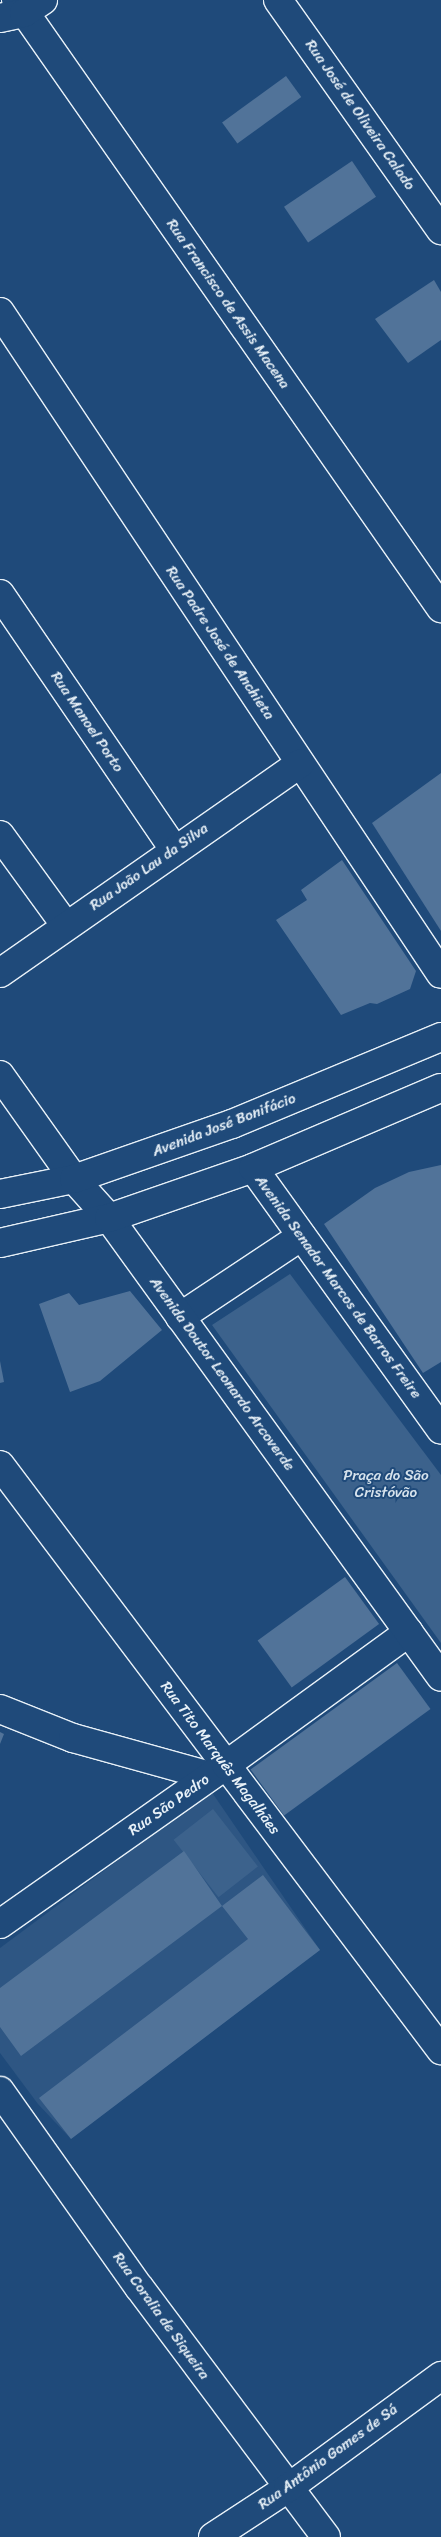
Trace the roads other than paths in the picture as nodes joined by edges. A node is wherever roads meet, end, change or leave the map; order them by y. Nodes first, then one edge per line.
1 (278, 0) edge
2 (21, 8) edge
3 (441, 230) edge
4 (0, 312) edge
5 (0, 594) edge
6 (441, 608) edge
7 (300, 764) junction
8 (0, 835) edge
9 (174, 849) junction
10 (66, 926) junction
11 (0, 973) edge
12 (441, 974) edge
13 (441, 1037) edge
14 (0, 1075) edge
15 (441, 1088) edge
16 (253, 1168) junction
17 (74, 1180) junction
18 (0, 1194) edge
19 (109, 1218) junction
20 (302, 1236) junction
21 (0, 1243) edge
22 (180, 1317) junction
23 (441, 1430) edge
24 (0, 1465) edge
25 (409, 1632) junction
26 (441, 1677) edge
27 (0, 1709) edge
28 (218, 1771) junction
29 (0, 1924) edge
30 (441, 2050) edge
31 (0, 2091) edge
32 (441, 2376) edge
33 (288, 2488) junction
34 (213, 2537) edge
35 (326, 2537) edge

1 - 3 street, Rua José de Oliveira Calado
2 - 6 street, Rua Francisco de Assis Macena
4 - 7 street, Rua Padre José de Anchieta
5 - 9 street, Rua Manoel Porto
7 - 9 street, Rua João Lau da Silva
7 - 12 street, Rua Padre José de Anchieta
8 - 10 street
9 - 10 street, Rua João Lau da Silva
10 - 11 street, Rua João Lau da Silva
13 - 17 street, Avenida José Bonifácio
14 - 17 street, Avenida Doutor Leonardo Arcoverde
15 - 16 street
16 - 19 street
16 - 20 street, Avenida Senador Marcos de Barros Freire
17 - 18 street, Avenida José Bonifácio
17 - 19 street, Avenida Doutor Leonardo Arcoverde
19 - 21 street
19 - 22 street, Avenida Doutor Leonardo Arcoverde
20 - 22 street
20 - 23 street, Avenida Senador Marcos de Barros Freire
22 - 25 street, Avenida Doutor Leonardo Arcoverde
24 - 28 street, Rua Tito Marquês Magalhães
25 - 26 street, Avenida Doutor Leonardo Arcoverde
25 - 28 street, Rua São Pedro
27 - 28 street
28 - 29 street, Rua São Pedro
28 - 30 street, Rua Tito Marquês Magalhães
31 - 33 street, Rua Coralia de Siqueira
32 - 33 street, Rua Antônio Gomes de Sá
33 - 34 street, Rua Antônio Gomes de Sá
33 - 35 street, Rua Coralia de Siqueira

